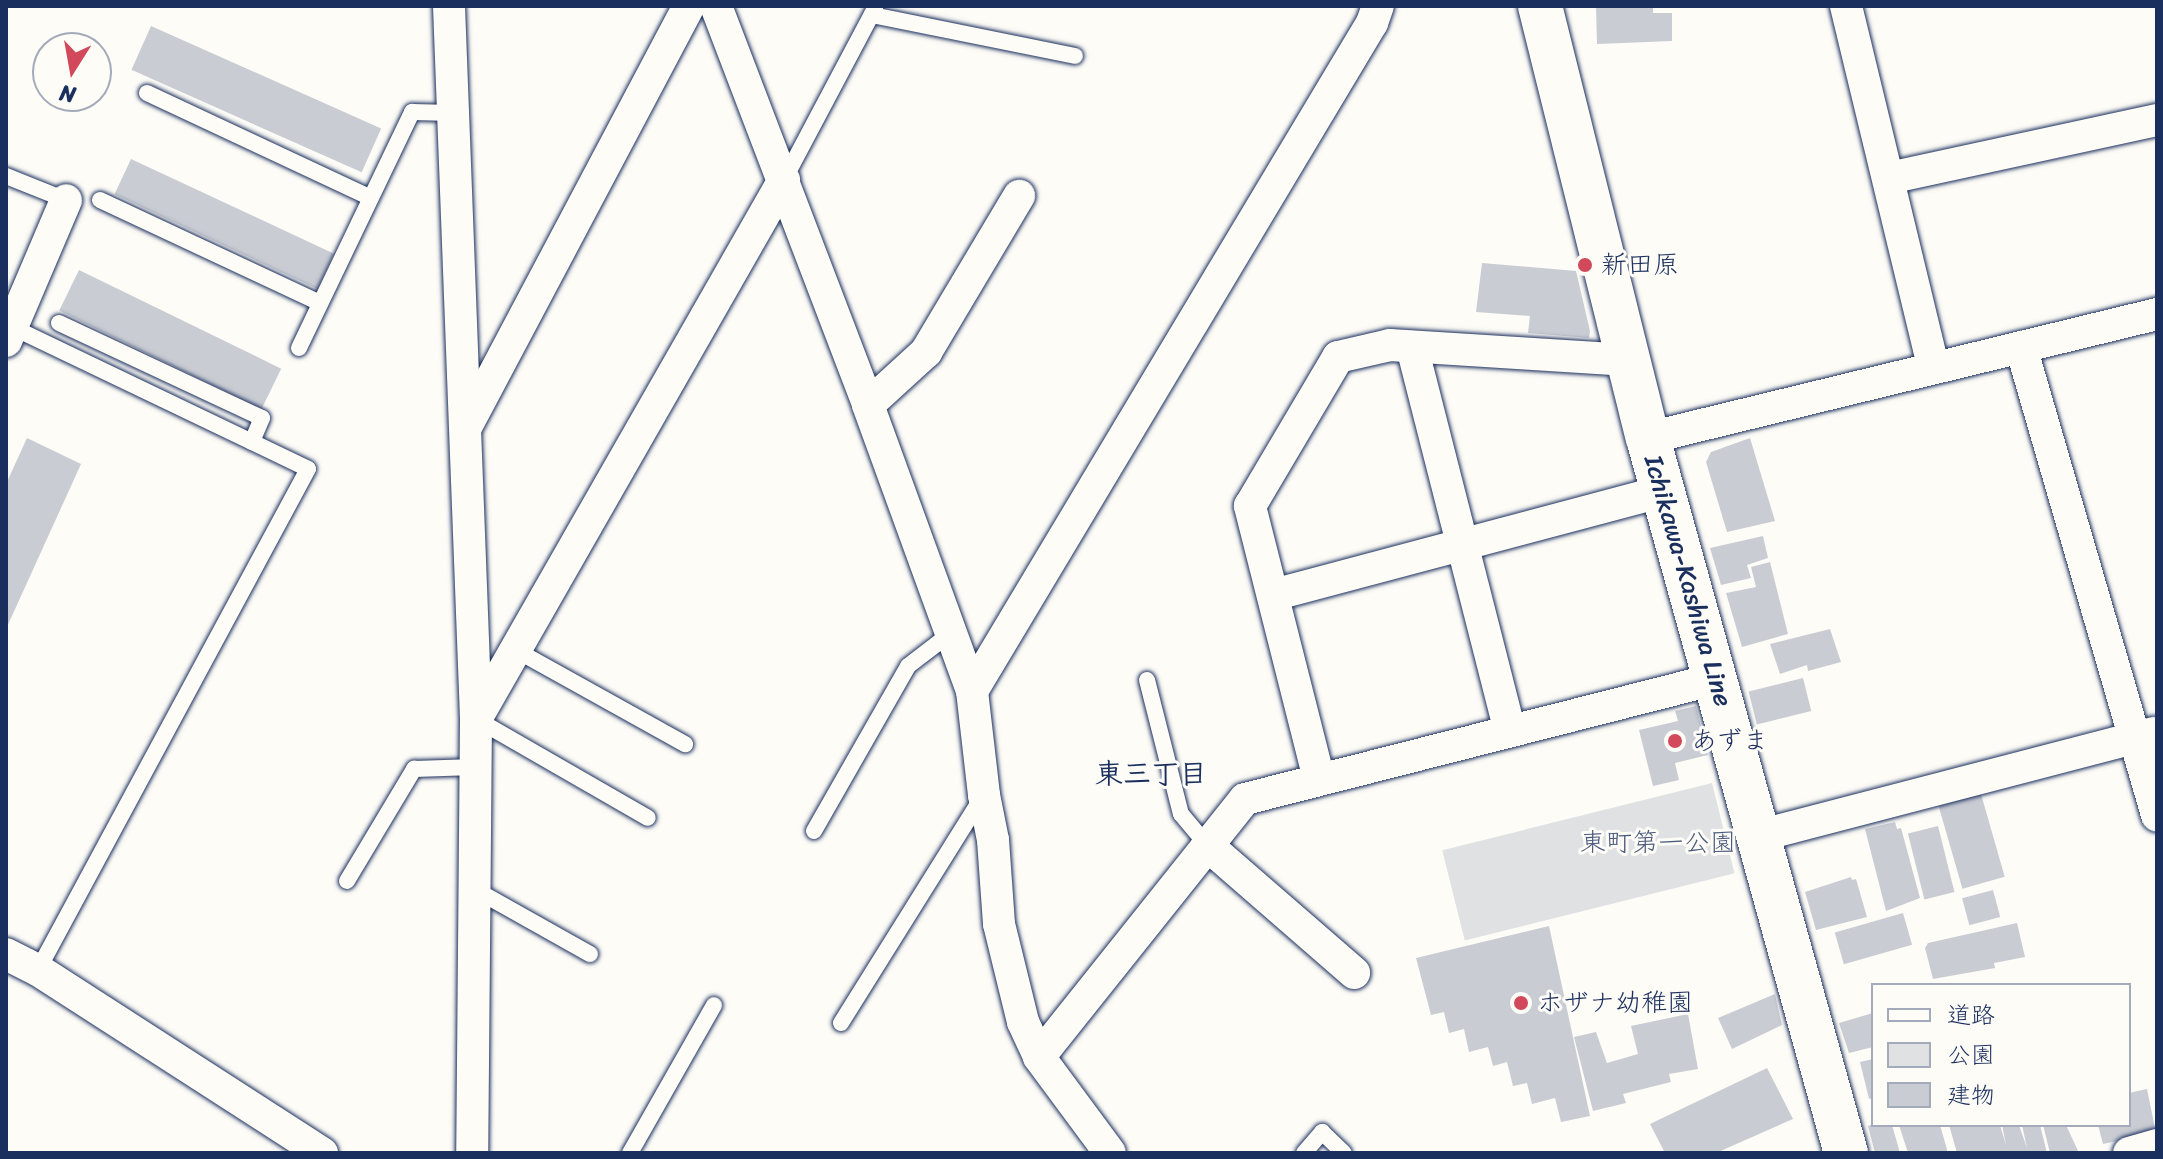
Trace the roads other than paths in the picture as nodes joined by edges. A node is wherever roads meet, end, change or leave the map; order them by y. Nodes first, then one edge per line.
1 (449, 6) edge
2 (689, 6) edge
3 (716, 6) edge
4 (1378, 6) edge
5 (1540, 6) edge
6 (1846, 6) edge
7 (874, 10) edge
8 (1075, 56) dead end
9 (147, 93) dead end
10 (453, 113) junction
11 (2157, 120) edge
12 (6, 176) edge
13 (1889, 178) junction
14 (784, 180) junction
15 (1019, 196) dead end
16 (371, 198) junction
17 (66, 200) joint
18 (100, 200) dead end
19 (320, 303) junction
20 (2157, 314) edge
21 (10, 322) edge
22 (59, 323) dead end
23 (1412, 347) junction
24 (2021, 347) junction
25 (299, 348) dead end
26 (1629, 360) junction
27 (1933, 366) junction
28 (868, 405) junction
29 (465, 430) junction
30 (1648, 438) junction
31 (252, 442) junction
32 (1663, 491) junction
33 (1464, 545) junction
34 (1273, 595) junction
35 (951, 633) junction
36 (514, 649) junction
37 (1716, 679) junction
38 (1147, 680) dead end
39 (972, 691) junction
40 (476, 719) junction
41 (1510, 731) junction
42 (2146, 734) edge
43 (685, 744) dead end
44 (475, 767) junction
45 (1319, 779) junction
46 (984, 795) junction
47 (2157, 816) edge
48 (648, 818) dead end
49 (814, 831) dead end
50 (1758, 836) junction
51 (1207, 845) junction
52 (347, 881) dead end
53 (474, 889) junction
54 (6, 954) edge
55 (590, 954) dead end
56 (38, 970) junction
57 (1354, 973) dead end
58 (714, 1005) dead end
59 (841, 1023) dead end
60 (1039, 1057) junction
61 (2157, 1145) edge
62 (322, 1153) edge
63 (472, 1153) edge
64 (630, 1153) edge
65 (1110, 1153) edge
66 (1304, 1153) edge
67 (1344, 1153) edge
68 (1846, 1153) edge
69 (2129, 1153) edge

1 - 10 street
2 - 29 street
3 - 14 street
4 - 39 street
5 - 26 main road, Ichikawa-Kashiwa Line
6 - 13 street
7 - 8 lane
7 - 14 lane
9 - 16 lane
10 - 16 lane
10 - 29 street
11 - 13 street
12 - 17 lane
13 - 27 street
14 - 28 street
14 - 36 street
15 - 28 street
16 - 19 lane
17 - 21 street
18 - 19 lane
19 - 25 lane
20 - 24 street
21 - 31 lane
22 - 31 lane
23 - 26 street
23 - 33 street
23 - 34 street
24 - 27 street
24 - 42 street
26 - 30 main road, Ichikawa-Kashiwa Line
27 - 30 street
28 - 35 street
29 - 40 street
30 - 32 main road, Ichikawa-Kashiwa Line
31 - 56 lane
32 - 33 street
32 - 37 main road, Ichikawa-Kashiwa Line
33 - 34 street
33 - 41 street
34 - 45 street
35 - 39 street
35 - 49 lane
36 - 40 street
36 - 43 lane
37 - 41 street
37 - 50 main road, Ichikawa-Kashiwa Line
38 - 51 lane
39 - 46 street
40 - 44 street
40 - 48 lane
41 - 45 street
42 - 47 street
42 - 50 street
44 - 52 lane
44 - 53 street
45 - 51 street
46 - 59 lane
46 - 60 street
50 - 68 main road, Ichikawa-Kashiwa Line
51 - 57 street
51 - 60 street
53 - 55 lane
53 - 63 street
54 - 56 street
56 - 62 street
58 - 64 lane
60 - 65 street
61 - 69 street
66 - 67 lane

